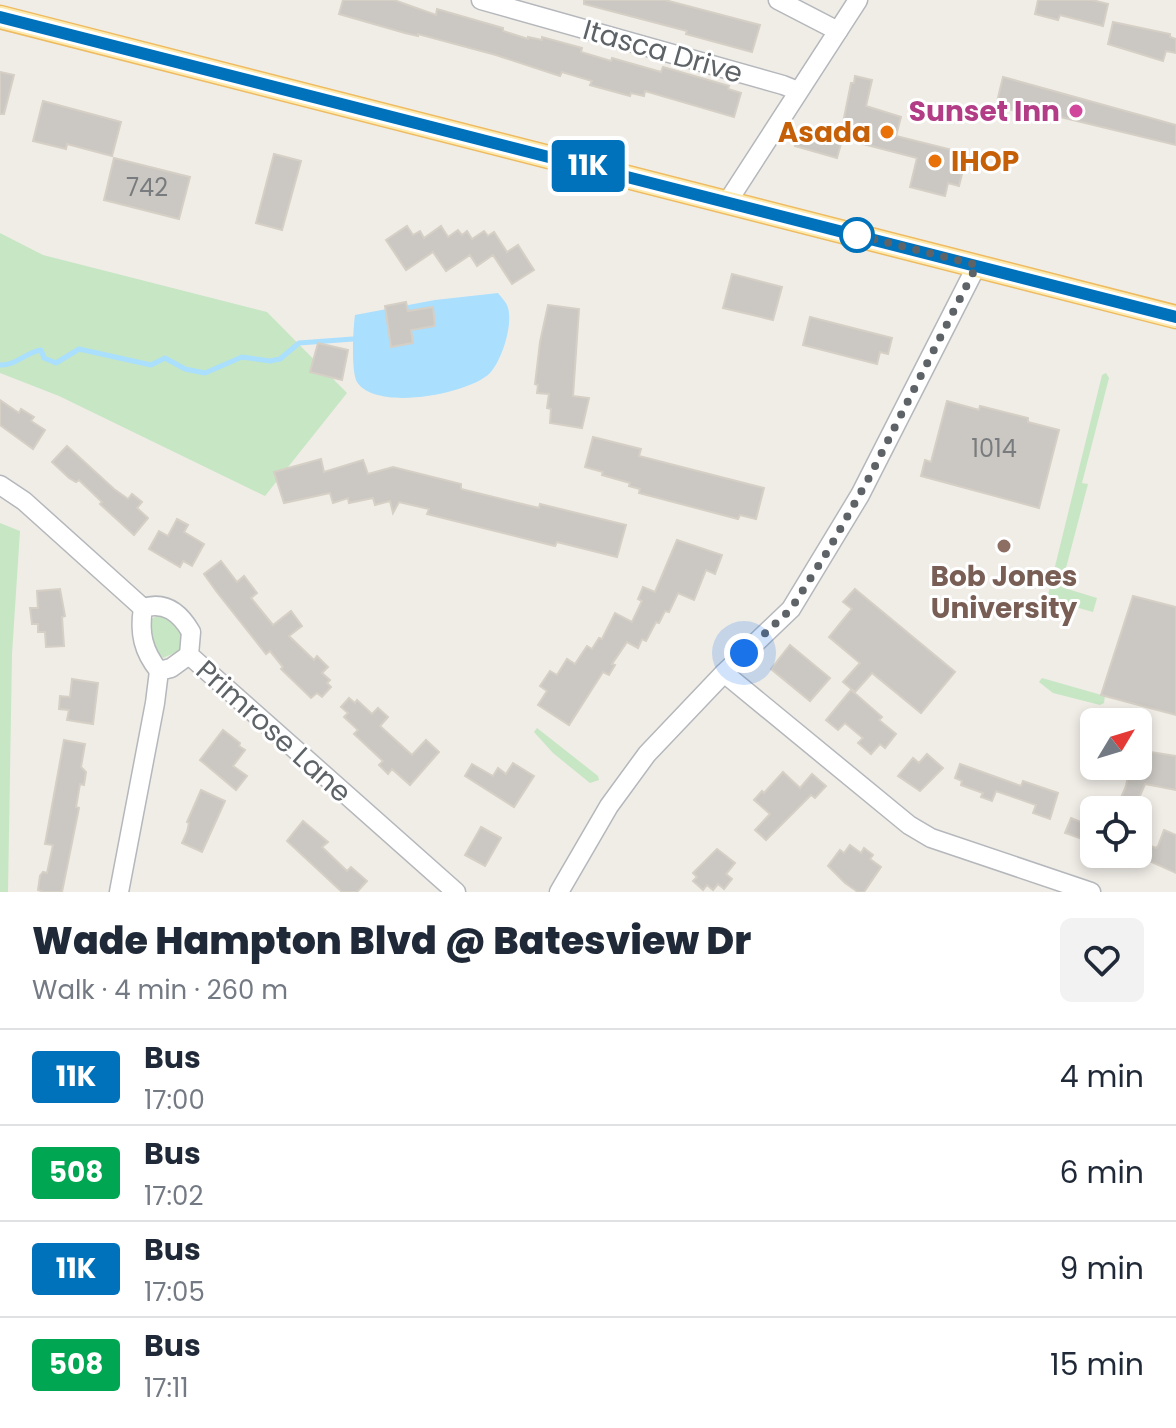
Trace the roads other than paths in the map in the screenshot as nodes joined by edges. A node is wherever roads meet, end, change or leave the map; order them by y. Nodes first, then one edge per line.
1 (481, 0) edge
2 (778, 0) edge
3 (858, 0) edge
4 (0, 17) edge
5 (838, 31) junction
6 (798, 91) junction
7 (728, 201) junction
8 (977, 265) junction
9 (1176, 317) edge
10 (0, 485) edge
11 (143, 608) junction
12 (189, 655) junction
13 (159, 671) junction
14 (724, 673) junction
15 (119, 892) edge
16 (456, 892) edge
17 (559, 892) edge
18 (1091, 892) edge

1 - 6 street, Itasca Drive
2 - 5 street
3 - 5 street
4 - 7 main road
5 - 6 street
6 - 7 street
7 - 8 main road
8 - 9 main road
8 - 14 street
10 - 11 street, Primrose Lane
11 - 12 street, Primrose Lane
11 - 13 street
12 - 13 street
12 - 16 street, Primrose Lane
13 - 15 street
14 - 17 street
14 - 18 street

